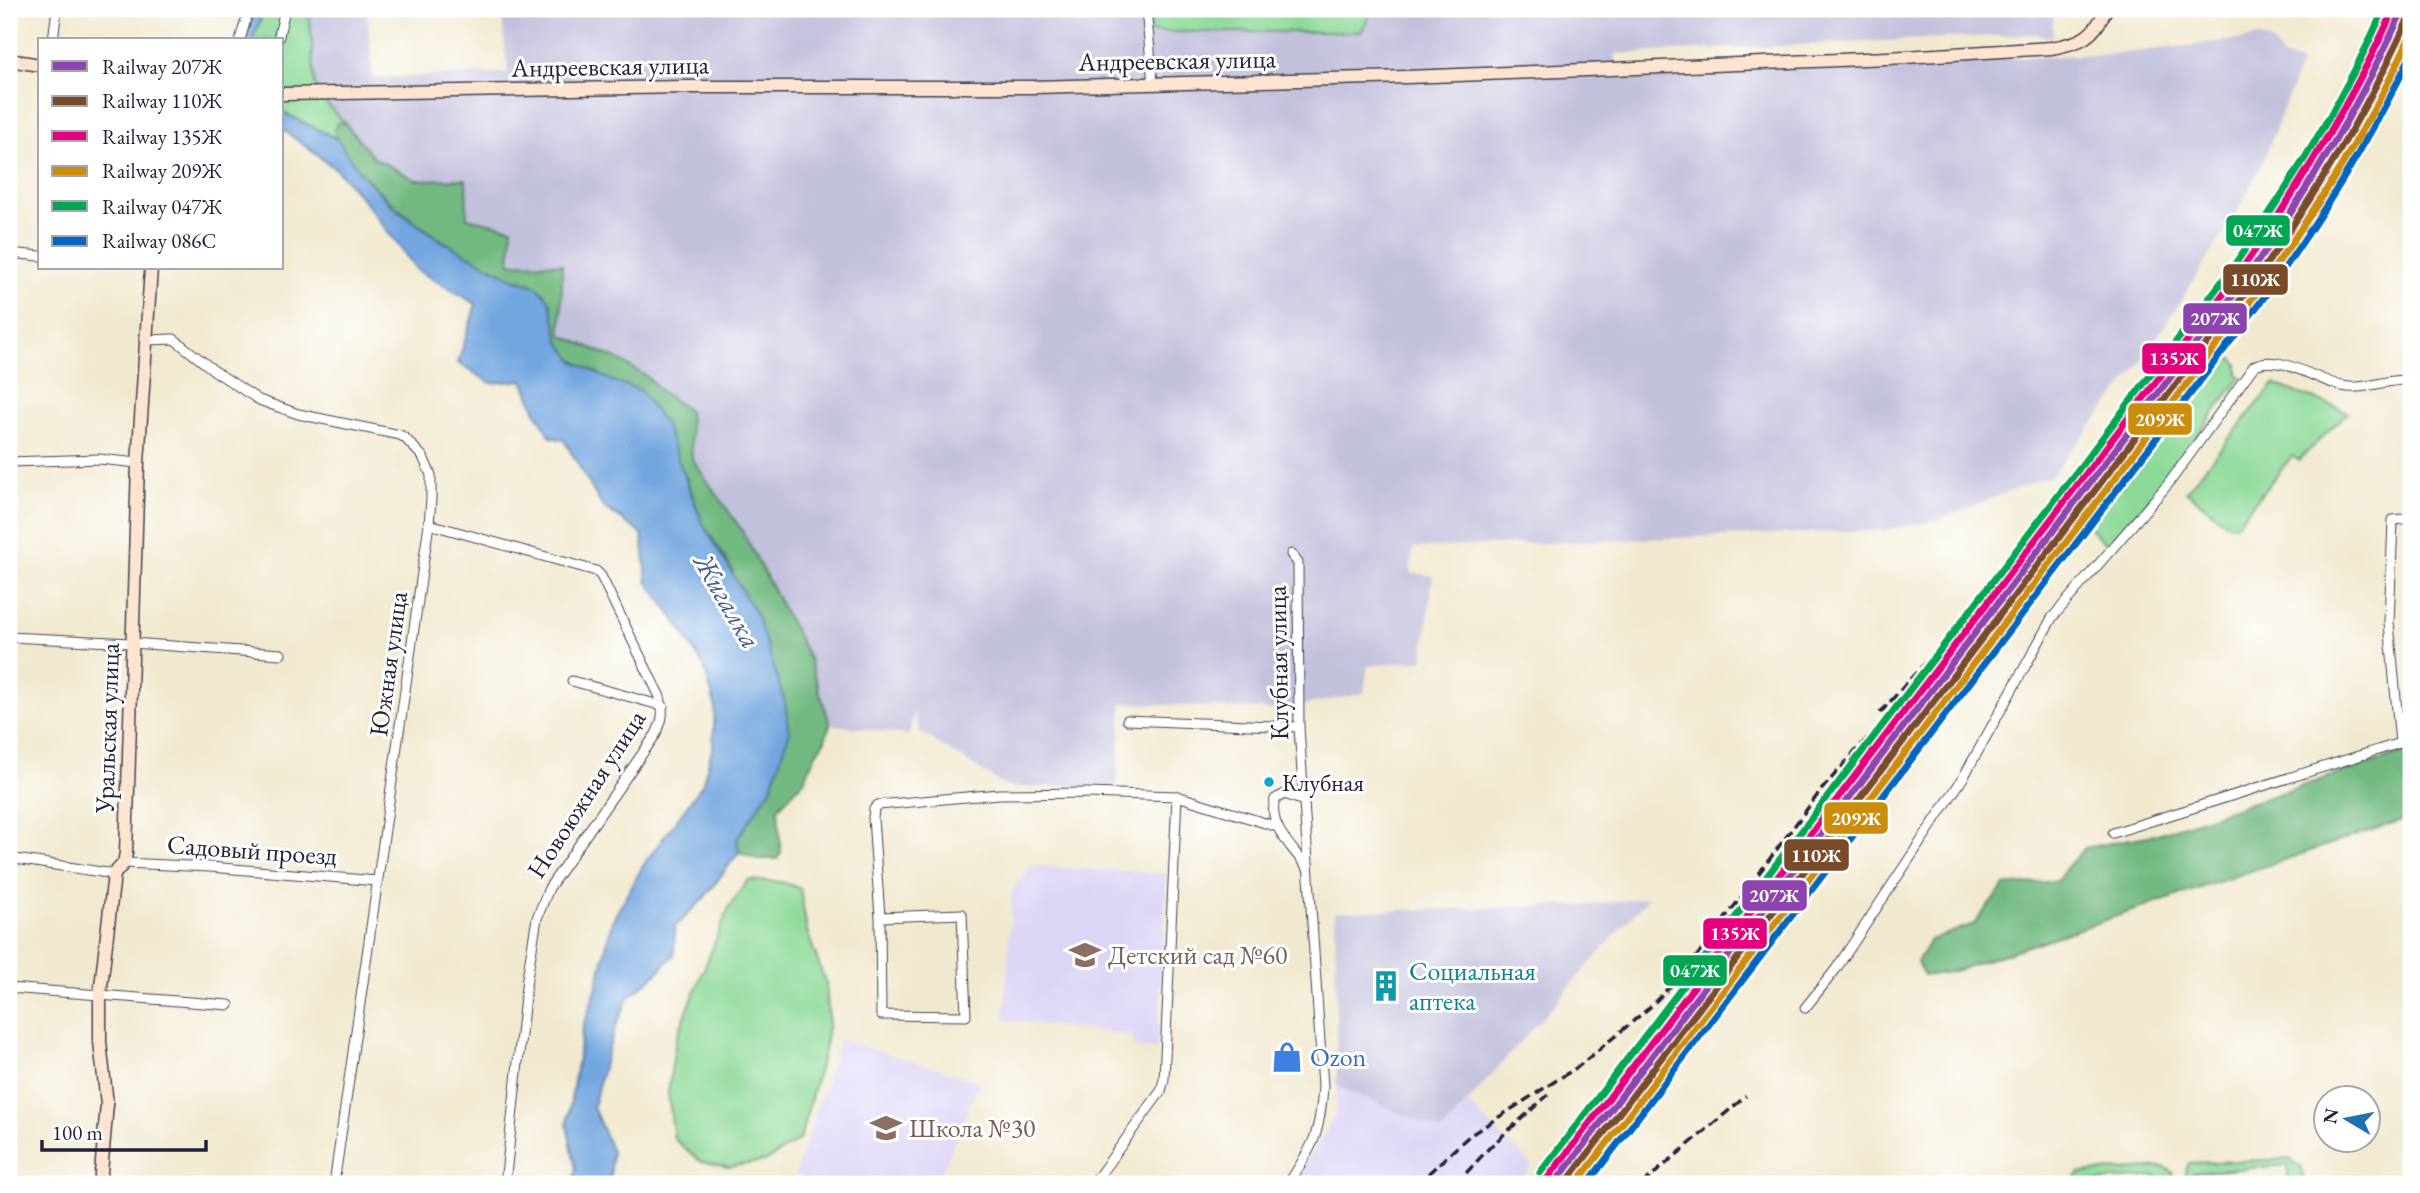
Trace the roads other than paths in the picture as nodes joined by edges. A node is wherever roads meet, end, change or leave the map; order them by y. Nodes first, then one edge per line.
1 (57, 9) edge
2 (249, 9) edge
3 (285, 9) edge
4 (1146, 9) edge
5 (2105, 9) edge
6 (53, 38) edge
7 (241, 38) edge
8 (278, 38) edge
9 (9, 61) edge
10 (38, 65) edge
11 (1153, 83) junction
12 (284, 94) edge
13 (9, 253) edge
14 (38, 256) edge
15 (150, 270) edge
16 (147, 340) junction
17 (2411, 380) edge
18 (9, 462) edge
19 (138, 463) junction
20 (2411, 518) edge
21 (429, 524) junction
22 (1291, 554) dead end
23 (9, 637) edge
24 (132, 643) junction
25 (281, 654) dead end
26 (572, 681) dead end
27 (663, 706) junction
28 (1127, 720) dead end
29 (1299, 727) junction
30 (2411, 740) edge
31 (2400, 743) junction
32 (1177, 796) junction
33 (1304, 801) junction
34 (1278, 827) junction
35 (2113, 833) dead end
36 (9, 858) edge
37 (124, 863) junction
38 (1308, 870) junction
39 (114, 874) junction
40 (377, 881) junction
41 (880, 916) junction
42 (9, 988) edge
43 (100, 995) junction
44 (229, 1005) dead end
45 (1805, 1008) dead end
46 (100, 1184) edge
47 (334, 1184) edge
48 (505, 1184) edge
49 (1093, 1184) edge
50 (1288, 1184) edge

1 - 6 street
2 - 7 street
3 - 8 street
4 - 11 street
5 - 11 street, Андреевская улица
9 - 10 street
11 - 12 street, Андреевская улица
13 - 14 street
15 - 16 street, Уральская улица
16 - 19 street, Уральская улица
16 - 21 street, Южная улица
17 - 45 street
18 - 19 street
19 - 24 street, Уральская улица
20 - 31 street
21 - 27 street, Новоюжная улица
21 - 40 street, Южная улица
22 - 29 street, Клубная улица
23 - 24 street
24 - 25 street
24 - 37 street, Уральская улица
26 - 27 street
27 - 48 street, Новоюжная улица
28 - 29 street
29 - 33 street, Клубная улица
30 - 31 street
31 - 35 street
32 - 34 street
32 - 41 street
32 - 49 street
33 - 34 street
33 - 38 street, Клубная улица
34 - 38 street
36 - 39 street
37 - 39 street
37 - 40 street, Садовый проезд
38 - 50 street, Клубная улица
39 - 43 street
40 - 47 street, Южная улица
41 - 41 street
42 - 43 street
43 - 44 street
43 - 46 street

